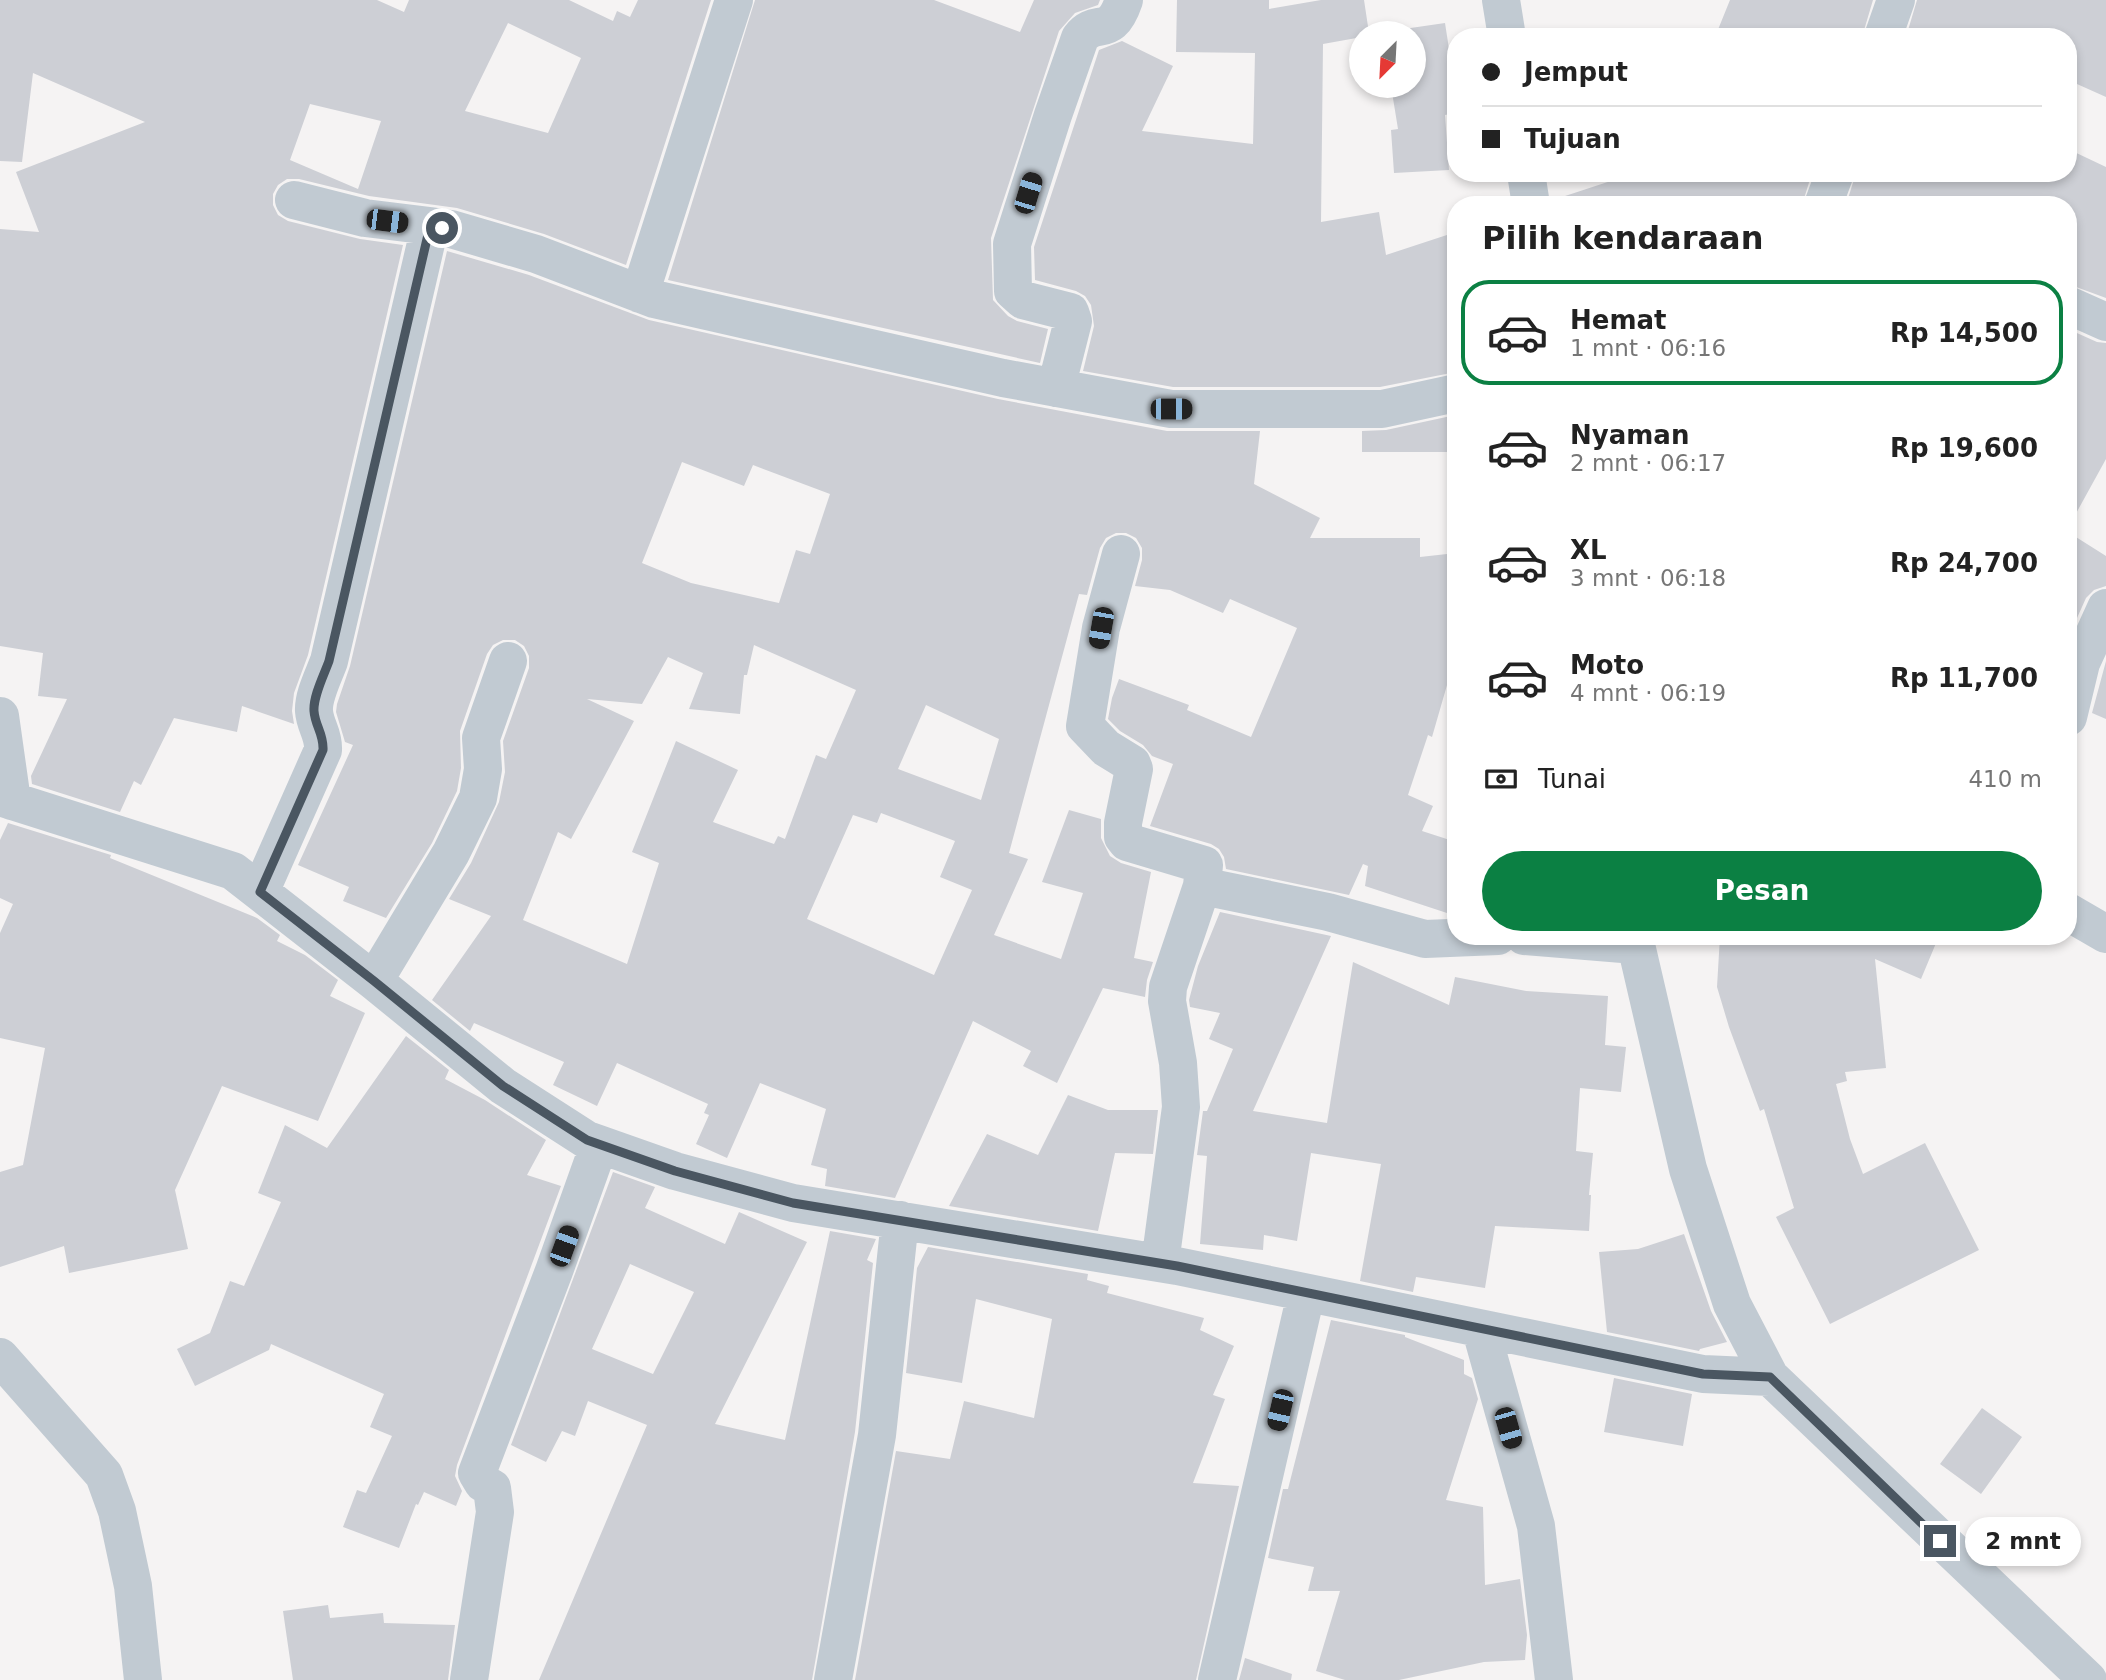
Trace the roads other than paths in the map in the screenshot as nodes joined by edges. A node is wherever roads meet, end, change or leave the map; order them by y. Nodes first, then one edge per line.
1 (734, 0) edge
2 (1124, 0) edge
3 (1501, 0) edge
4 (1896, 0) edge
5 (1506, 28) edge
6 (1886, 28) edge
7 (294, 200) dead end
8 (430, 226) junction
9 (640, 294) junction
10 (2077, 309) edge
11 (2106, 322) edge
12 (1056, 388) junction
13 (1447, 395) edge
14 (1121, 554) dead end
15 (2106, 608) edge
16 (508, 661) dead end
17 (2077, 680) edge
18 (0, 716) edge
19 (6, 799) edge
20 (1202, 886) junction
21 (260, 892) junction
22 (2077, 917) edge
23 (2106, 934) edge
24 (1447, 938) edge
25 (1636, 945) edge
26 (374, 981) junction
27 (600, 1144) junction
28 (900, 1220) junction
29 (1160, 1264) junction
30 (1306, 1294) junction
31 (1481, 1330) junction
32 (0, 1357) edge
33 (1770, 1377) junction
34 (143, 1680) edge
35 (469, 1680) edge
36 (833, 1680) edge
37 (1217, 1680) edge
38 (1555, 1680) edge
39 (2088, 1680) edge

1 - 9 street
2 - 12 street
3 - 5 street
4 - 6 street
7 - 8 street
8 - 9 street
8 - 21 street
9 - 12 street
10 - 11 street
12 - 13 street
14 - 20 street
15 - 17 street
16 - 26 street
18 - 19 street
19 - 21 street
20 - 24 street
20 - 29 street
21 - 26 street
22 - 23 street
25 - 33 street
26 - 27 street
27 - 28 street
27 - 35 street
28 - 29 street
28 - 36 street
29 - 30 street
30 - 31 street
30 - 37 street
31 - 33 street
31 - 38 street
32 - 34 street
33 - 39 street

